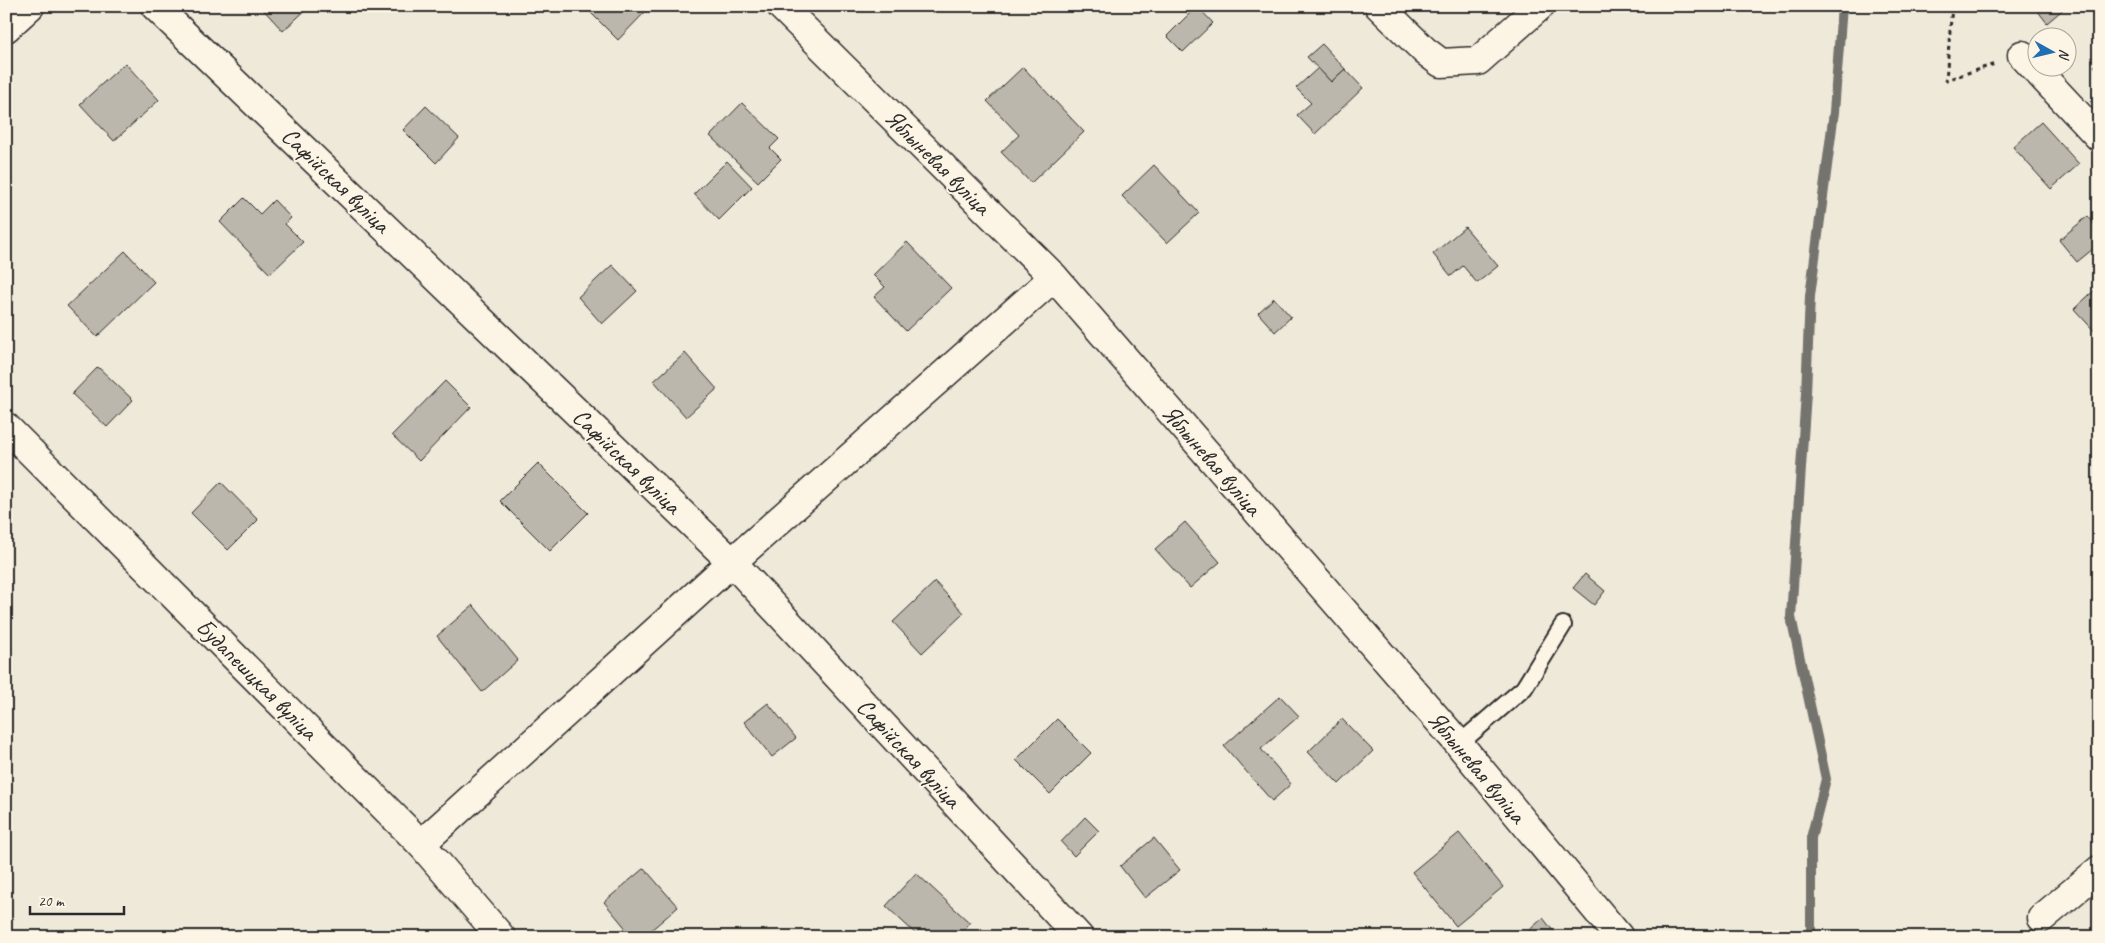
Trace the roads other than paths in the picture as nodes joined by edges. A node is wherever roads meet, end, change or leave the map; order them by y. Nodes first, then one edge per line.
1 (30, 6) edge
2 (155, 6) edge
3 (781, 6) edge
4 (1379, 6) edge
5 (1540, 6) edge
6 (6, 28) edge
7 (2022, 55) road end
8 (2099, 137) edge
9 (1054, 277) junction
10 (6, 426) edge
11 (732, 562) junction
12 (1563, 624) dead end
13 (1458, 744) junction
14 (421, 844) junction
15 (2099, 870) edge
16 (2042, 918) dead end
17 (501, 937) edge
18 (1079, 937) edge
19 (1619, 937) edge

1 - 6 street
2 - 11 street, Сафійская вуліца
3 - 9 street, Яблыневая вуліца
4 - 5 street
7 - 8 street
9 - 11 street
9 - 13 street, Яблыневая вуліца
10 - 14 street, Будапешцкая вуліца
11 - 14 street
11 - 18 street, Сафійская вуліца
12 - 13 lane
13 - 19 street, Яблыневая вуліца
14 - 17 street, Будапешцкая вуліца
15 - 16 street

